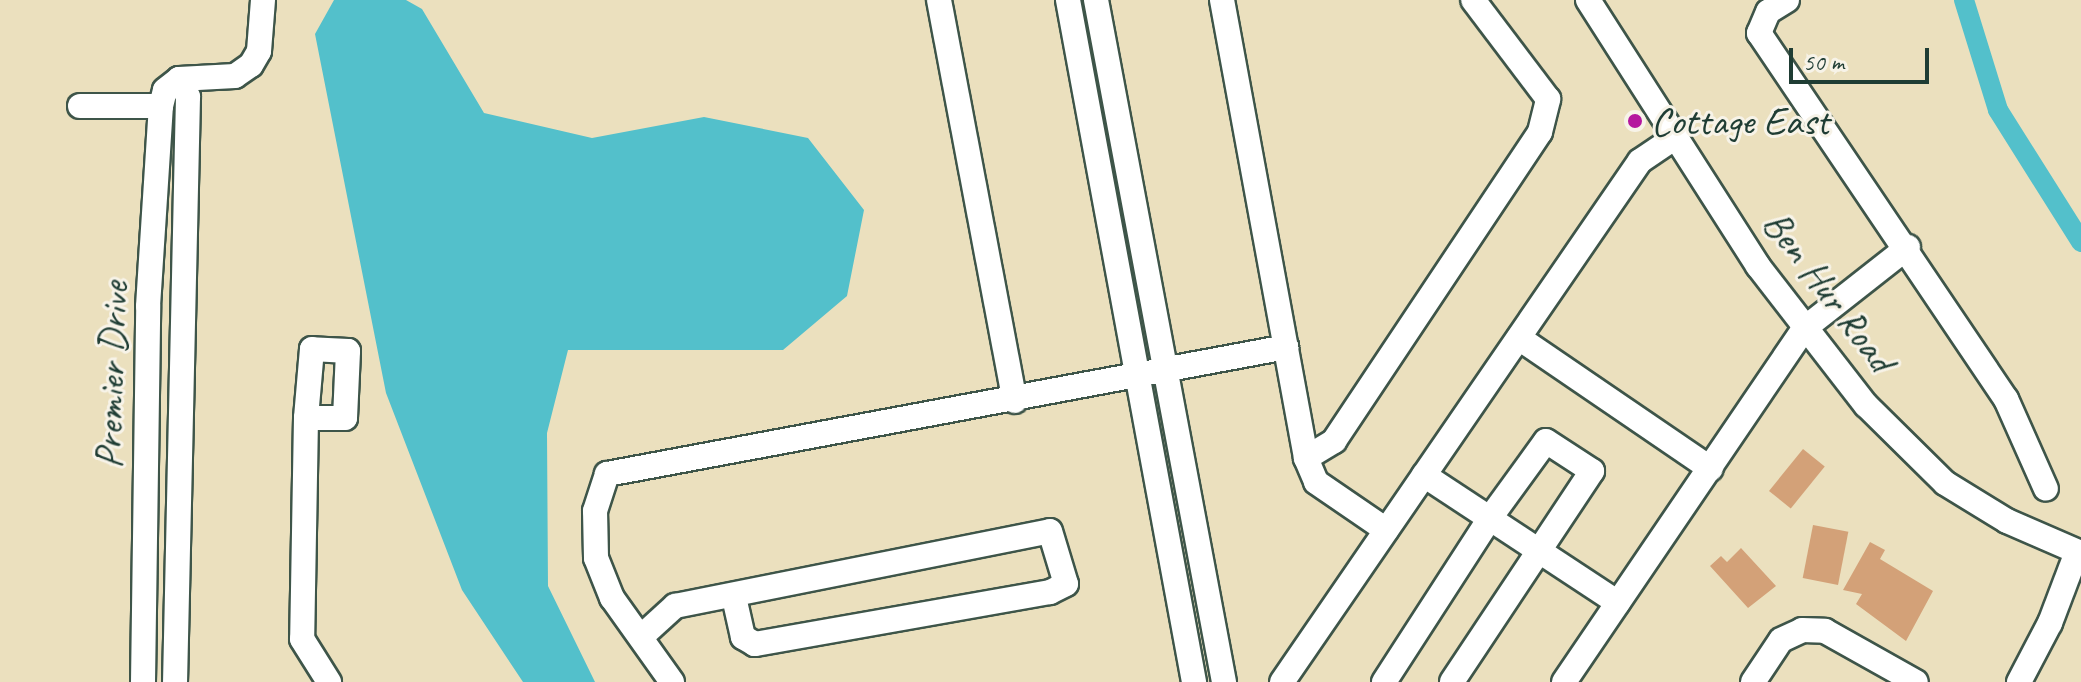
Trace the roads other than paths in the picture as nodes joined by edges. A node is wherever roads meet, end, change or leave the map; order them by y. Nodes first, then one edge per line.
1 (263, 0) edge
2 (939, 0) edge
3 (1068, 0) edge
4 (1096, 0) edge
5 (1222, 0) edge
6 (1473, 0) edge
7 (1588, 0) edge
8 (1787, 0) edge
9 (179, 79) junction
10 (80, 106) dead end
11 (161, 106) junction
12 (1677, 136) junction
13 (1908, 247) junction
14 (1805, 328) junction
15 (1519, 338) junction
16 (1286, 347) junction
17 (1167, 373) junction
18 (1138, 379) junction
19 (1015, 401) junction
20 (306, 418) dead end
21 (1306, 458) junction
22 (1711, 469) junction
23 (1424, 475) junction
24 (2046, 489) dead end
25 (1490, 518) junction
26 (1386, 530) junction
27 (176, 542) junction
28 (145, 544) junction
29 (1538, 550) junction
30 (2079, 553) edge
31 (734, 597) junction
32 (1618, 603) junction
33 (642, 636) junction
34 (143, 682) edge
35 (175, 682) edge
36 (329, 682) edge
37 (672, 682) edge
38 (1194, 682) edge
39 (1224, 682) edge
40 (1282, 682) edge
41 (1384, 682) edge
42 (1452, 682) edge
43 (1564, 682) edge
44 (1753, 682) edge
45 (1916, 682) edge
46 (2019, 682) edge

1 - 9 street
2 - 19 street
3 - 18 street
4 - 17 street
5 - 16 street
6 - 21 street
7 - 12 street, Ben Hur Road
8 - 13 street
9 - 11 street, Premier Drive
9 - 27 street, Premier Drive
10 - 11 street
11 - 28 street, Premier Drive
12 - 14 street, Ben Hur Road
12 - 15 street
13 - 14 street
13 - 24 street
14 - 22 street
14 - 30 street, Ben Hur Road
15 - 22 street
15 - 23 street
16 - 17 street
16 - 21 street
17 - 18 street
17 - 39 street
18 - 19 street
18 - 38 street
19 - 33 street
20 - 36 street
21 - 26 street
22 - 32 street
23 - 25 street
23 - 26 street
25 - 29 street
25 - 29 street
25 - 41 street
26 - 40 street
27 - 28 street
27 - 35 street, Premier Drive
28 - 34 street, Premier Drive
29 - 32 street
29 - 42 street
30 - 46 street
31 - 31 street
31 - 33 street
32 - 43 street
33 - 37 street
44 - 45 street

